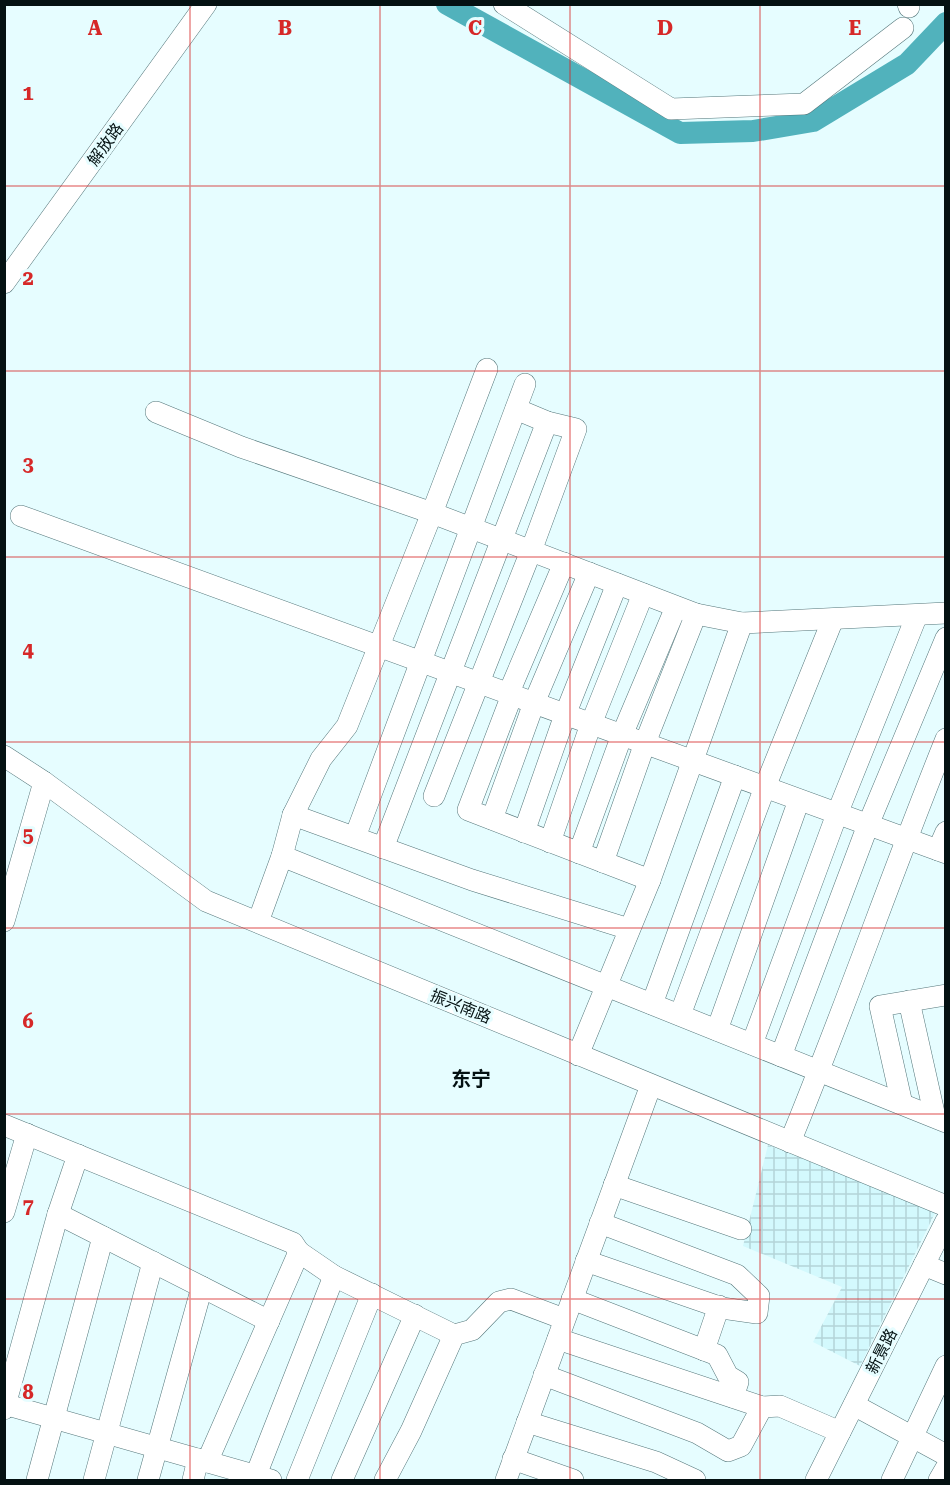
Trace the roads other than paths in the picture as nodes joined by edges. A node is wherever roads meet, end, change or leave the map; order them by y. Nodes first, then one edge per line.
1 (206, 4) edge
2 (504, 4) edge
3 (903, 28) dead end
4 (4, 283) edge
5 (487, 369) dead end
6 (525, 384) dead end
7 (516, 409) junction
8 (156, 412) dead end
9 (547, 422) junction
10 (432, 513) junction
11 (21, 516) dead end
12 (472, 528) junction
13 (501, 539) junction
14 (531, 551) junction
15 (564, 563) junction
16 (589, 573) junction
17 (617, 584) junction
18 (643, 594) junction
19 (676, 607) junction
20 (945, 613) edge
21 (696, 614) junction
22 (917, 615) junction
23 (833, 619) junction
24 (742, 624) junction
25 (945, 638) edge
26 (379, 646) junction
27 (420, 662) junction
28 (449, 672) junction
29 (478, 683) junction
30 (512, 695) junction
31 (534, 703) junction
32 (565, 715) junction
33 (591, 724) junction
34 (622, 735) junction
35 (945, 739) edge
36 (645, 743) junction
37 (4, 756) edge
38 (694, 761) junction
39 (735, 776) junction
40 (44, 782) junction
41 (765, 787) junction
42 (434, 796) dead end
43 (799, 800) junction
44 (293, 814) junction
45 (837, 814) junction
46 (492, 819) junction
47 (868, 825) junction
48 (524, 832) junction
49 (355, 837) junction
50 (906, 838) junction
51 (550, 842) junction
52 (943, 845) edge
53 (383, 848) junction
54 (579, 853) junction
55 (282, 856) junction
56 (603, 862) junction
57 (650, 880) junction
58 (6, 909) edge
59 (258, 922) junction
60 (629, 929) junction
61 (606, 986) junction
62 (945, 999) edge
63 (909, 1001) junction
64 (652, 1004) junction
65 (680, 1015) junction
66 (717, 1030) junction
67 (752, 1044) junction
68 (578, 1055) junction
69 (781, 1056) junction
70 (820, 1071) junction
71 (651, 1085) junction
72 (902, 1104) junction
73 (940, 1119) edge
74 (4, 1125) edge
75 (27, 1134) junction
76 (790, 1142) junction
77 (78, 1155) junction
78 (614, 1185) junction
79 (945, 1206) edge
80 (4, 1212) edge
81 (58, 1214) junction
82 (945, 1221) edge
83 (600, 1223) junction
84 (741, 1229) dead end
85 (103, 1237) junction
86 (299, 1252) junction
87 (153, 1262) junction
88 (586, 1262) junction
89 (924, 1265) junction
90 (945, 1274) edge
91 (334, 1276) junction
92 (202, 1287) junction
93 (372, 1294) junction
94 (573, 1299) junction
95 (719, 1306) junction
96 (415, 1315) junction
97 (269, 1321) junction
98 (561, 1329) junction
99 (454, 1335) junction
100 (704, 1350) junction
101 (945, 1366) edge
102 (544, 1375) junction
103 (733, 1397) junction
104 (854, 1405) junction
105 (5, 1406) edge
106 (762, 1407) junction
107 (54, 1419) junction
108 (527, 1422) junction
109 (840, 1432) junction
110 (107, 1434) junction
111 (912, 1437) junction
112 (157, 1448) junction
113 (945, 1455) edge
114 (513, 1459) junction
115 (202, 1461) junction
116 (945, 1468) edge
117 (260, 1479) edge
118 (37, 1480) edge
119 (94, 1480) edge
120 (148, 1480) edge
121 (193, 1480) edge
122 (297, 1480) edge
123 (342, 1480) edge
124 (385, 1480) edge
125 (506, 1480) edge
126 (573, 1480) edge
127 (695, 1480) edge
128 (816, 1480) edge
129 (891, 1480) edge
130 (939, 1480) edge

1 - 4 street, 解放路
2 - 3 street
5 - 10 street
6 - 7 street
7 - 9 street
7 - 12 street
8 - 10 street
9 - 13 street
9 - 14 street
10 - 12 street
10 - 26 street
11 - 26 street
12 - 13 street
12 - 27 street
13 - 14 street
13 - 28 street
14 - 15 street
14 - 29 street
15 - 16 street
15 - 30 street
16 - 17 street
16 - 31 street
17 - 18 street
17 - 32 street
18 - 19 street
18 - 33 street
19 - 21 street
19 - 34 street
20 - 22 street
21 - 24 street
21 - 36 street
22 - 23 street
22 - 45 street
23 - 24 street
23 - 41 street
24 - 38 street
25 - 47 street
26 - 27 street
26 - 44 street
27 - 28 street
27 - 49 street
28 - 29 street
28 - 53 street
29 - 30 street
29 - 42 street
30 - 31 street
30 - 46 street
31 - 32 street
31 - 46 street
32 - 33 street
32 - 48 street
33 - 34 street
33 - 51 street
34 - 36 street
34 - 54 street
35 - 50 street
36 - 38 street
36 - 56 street
37 - 40 street, 振兴南路
38 - 39 street
38 - 57 street
39 - 41 street
39 - 64 street
40 - 58 street
40 - 59 street, 振兴南路
41 - 43 street
41 - 65 street
43 - 45 street
43 - 66 street
44 - 49 street
44 - 55 street
45 - 47 street
45 - 67 street
46 - 48 street
47 - 50 street
47 - 69 street
48 - 51 street
49 - 53 street
50 - 52 street
50 - 70 street
51 - 54 street
53 - 60 street
54 - 56 street
55 - 59 street
55 - 61 street
56 - 57 street
57 - 60 street
59 - 68 street, 振兴南路
60 - 61 street
61 - 64 street
61 - 68 street
62 - 63 street
63 - 72 street
63 - 73 street
64 - 65 street
65 - 66 street
66 - 67 street
67 - 69 street
68 - 71 street, 振兴南路
69 - 70 street
70 - 72 street
70 - 76 street
71 - 76 street, 振兴南路
71 - 78 street
72 - 73 street
74 - 75 street
75 - 77 street
75 - 80 street
76 - 79 street, 振兴南路
77 - 81 street
77 - 86 street
78 - 83 street
78 - 84 street
81 - 85 street
81 - 105 street
82 - 89 street, 新景路
83 - 88 street
83 - 95 street
85 - 87 street
85 - 107 street
86 - 91 street
86 - 97 street
87 - 92 street
87 - 110 street
88 - 94 street
88 - 95 street
89 - 90 street
89 - 104 street, 新景路
91 - 93 street
91 - 117 street
92 - 97 street
92 - 112 street
93 - 96 street
93 - 122 street
94 - 98 street
94 - 100 street
95 - 100 street
96 - 99 street
96 - 123 street
97 - 115 street
98 - 99 street
98 - 102 street
98 - 103 street
99 - 124 street
100 - 103 street
101 - 111 street
102 - 106 street
102 - 108 street
103 - 106 street
104 - 109 street, 新景路
104 - 111 street
105 - 107 street
106 - 109 street
107 - 110 street
107 - 118 street
108 - 114 street
108 - 127 street
109 - 128 street, 新景路
110 - 112 street
110 - 119 street
111 - 113 street
111 - 129 street
112 - 115 street
112 - 120 street
114 - 125 street
114 - 126 street
115 - 117 street
115 - 121 street
116 - 130 street

